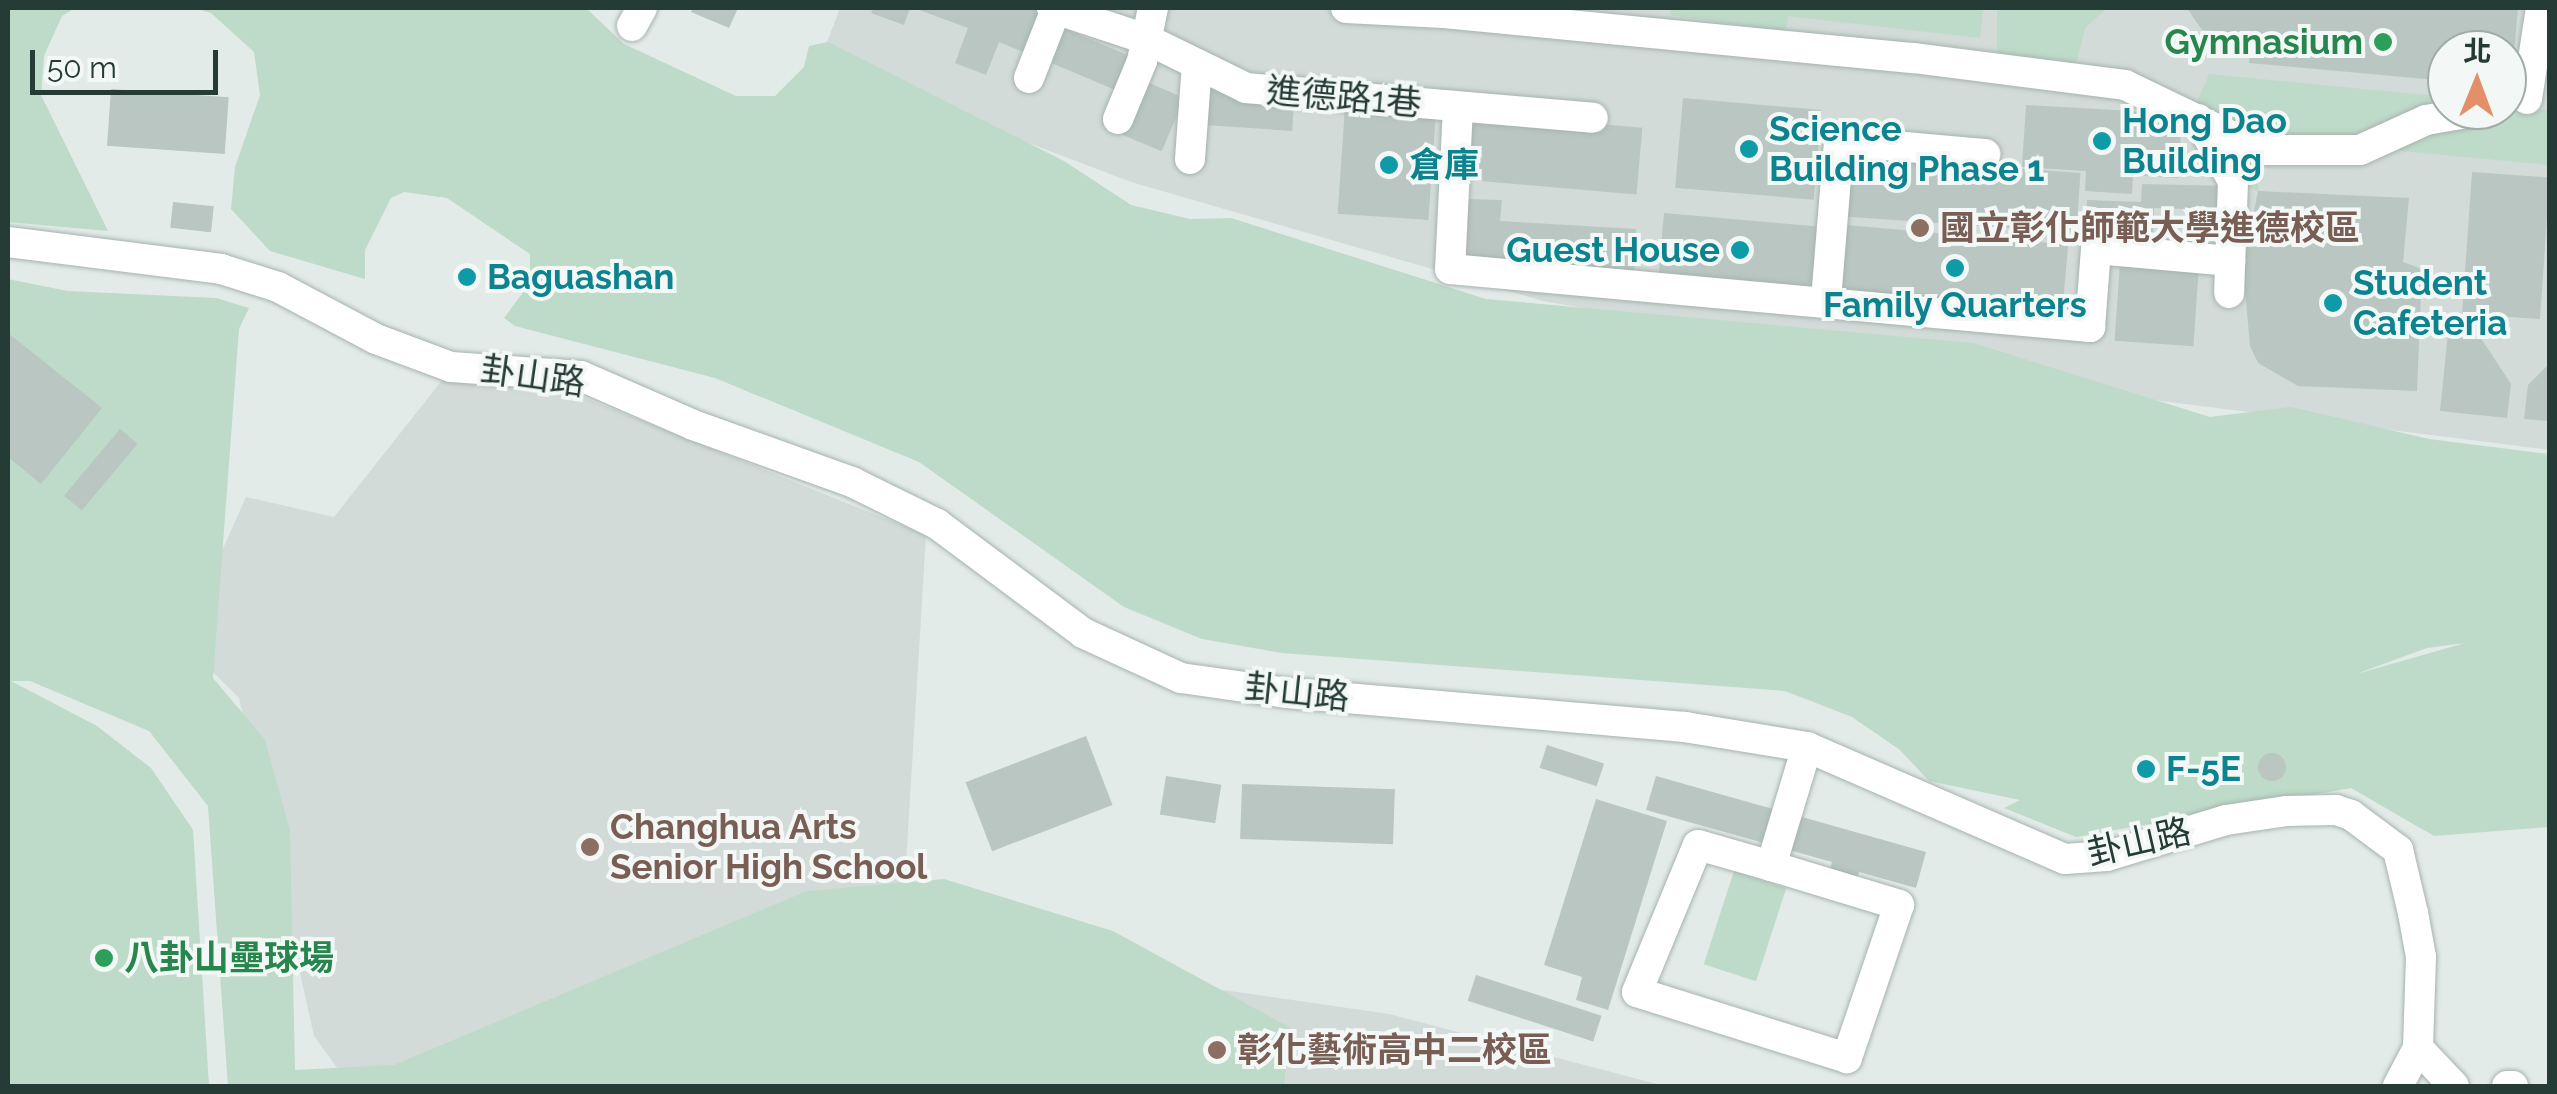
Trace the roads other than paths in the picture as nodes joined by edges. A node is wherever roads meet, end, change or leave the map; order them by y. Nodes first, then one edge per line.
1 (1054, 8) edge
2 (1153, 8) edge
3 (1346, 8) edge
4 (2541, 8) edge
5 (1444, 10) edge
6 (1658, 20) edge
7 (1146, 40) junction
8 (1197, 64) junction
9 (1029, 78) dead end
10 (2528, 102) edge
11 (1458, 107) junction
12 (1118, 118) dead end
13 (1592, 118) dead end
14 (2198, 119) junction
15 (2427, 120) edge
16 (1984, 154) dead end
17 (1190, 159) dead end
18 (8, 242) edge
19 (2230, 260) junction
20 (2229, 293) dead end
21 (1826, 300) junction
22 (1807, 747) junction
23 (1771, 866) junction
24 (2418, 1048) junction
25 (2398, 1086) edge
26 (2454, 1086) edge

1 - 7 street, 進德路1巷
1 - 9 street
2 - 7 street
3 - 5 street
4 - 10 street
5 - 6 street
6 - 14 street
7 - 8 street, 進德路1巷
7 - 12 street
8 - 11 street, 進德路1巷
8 - 17 street
11 - 13 street, 進德路1巷
11 - 21 street
14 - 15 street
14 - 19 street
16 - 21 street
18 - 22 street, 卦山路
19 - 20 street
19 - 21 street
22 - 23 street
22 - 24 street, 卦山路
23 - 23 street
24 - 25 street, 卦山路
24 - 26 street

